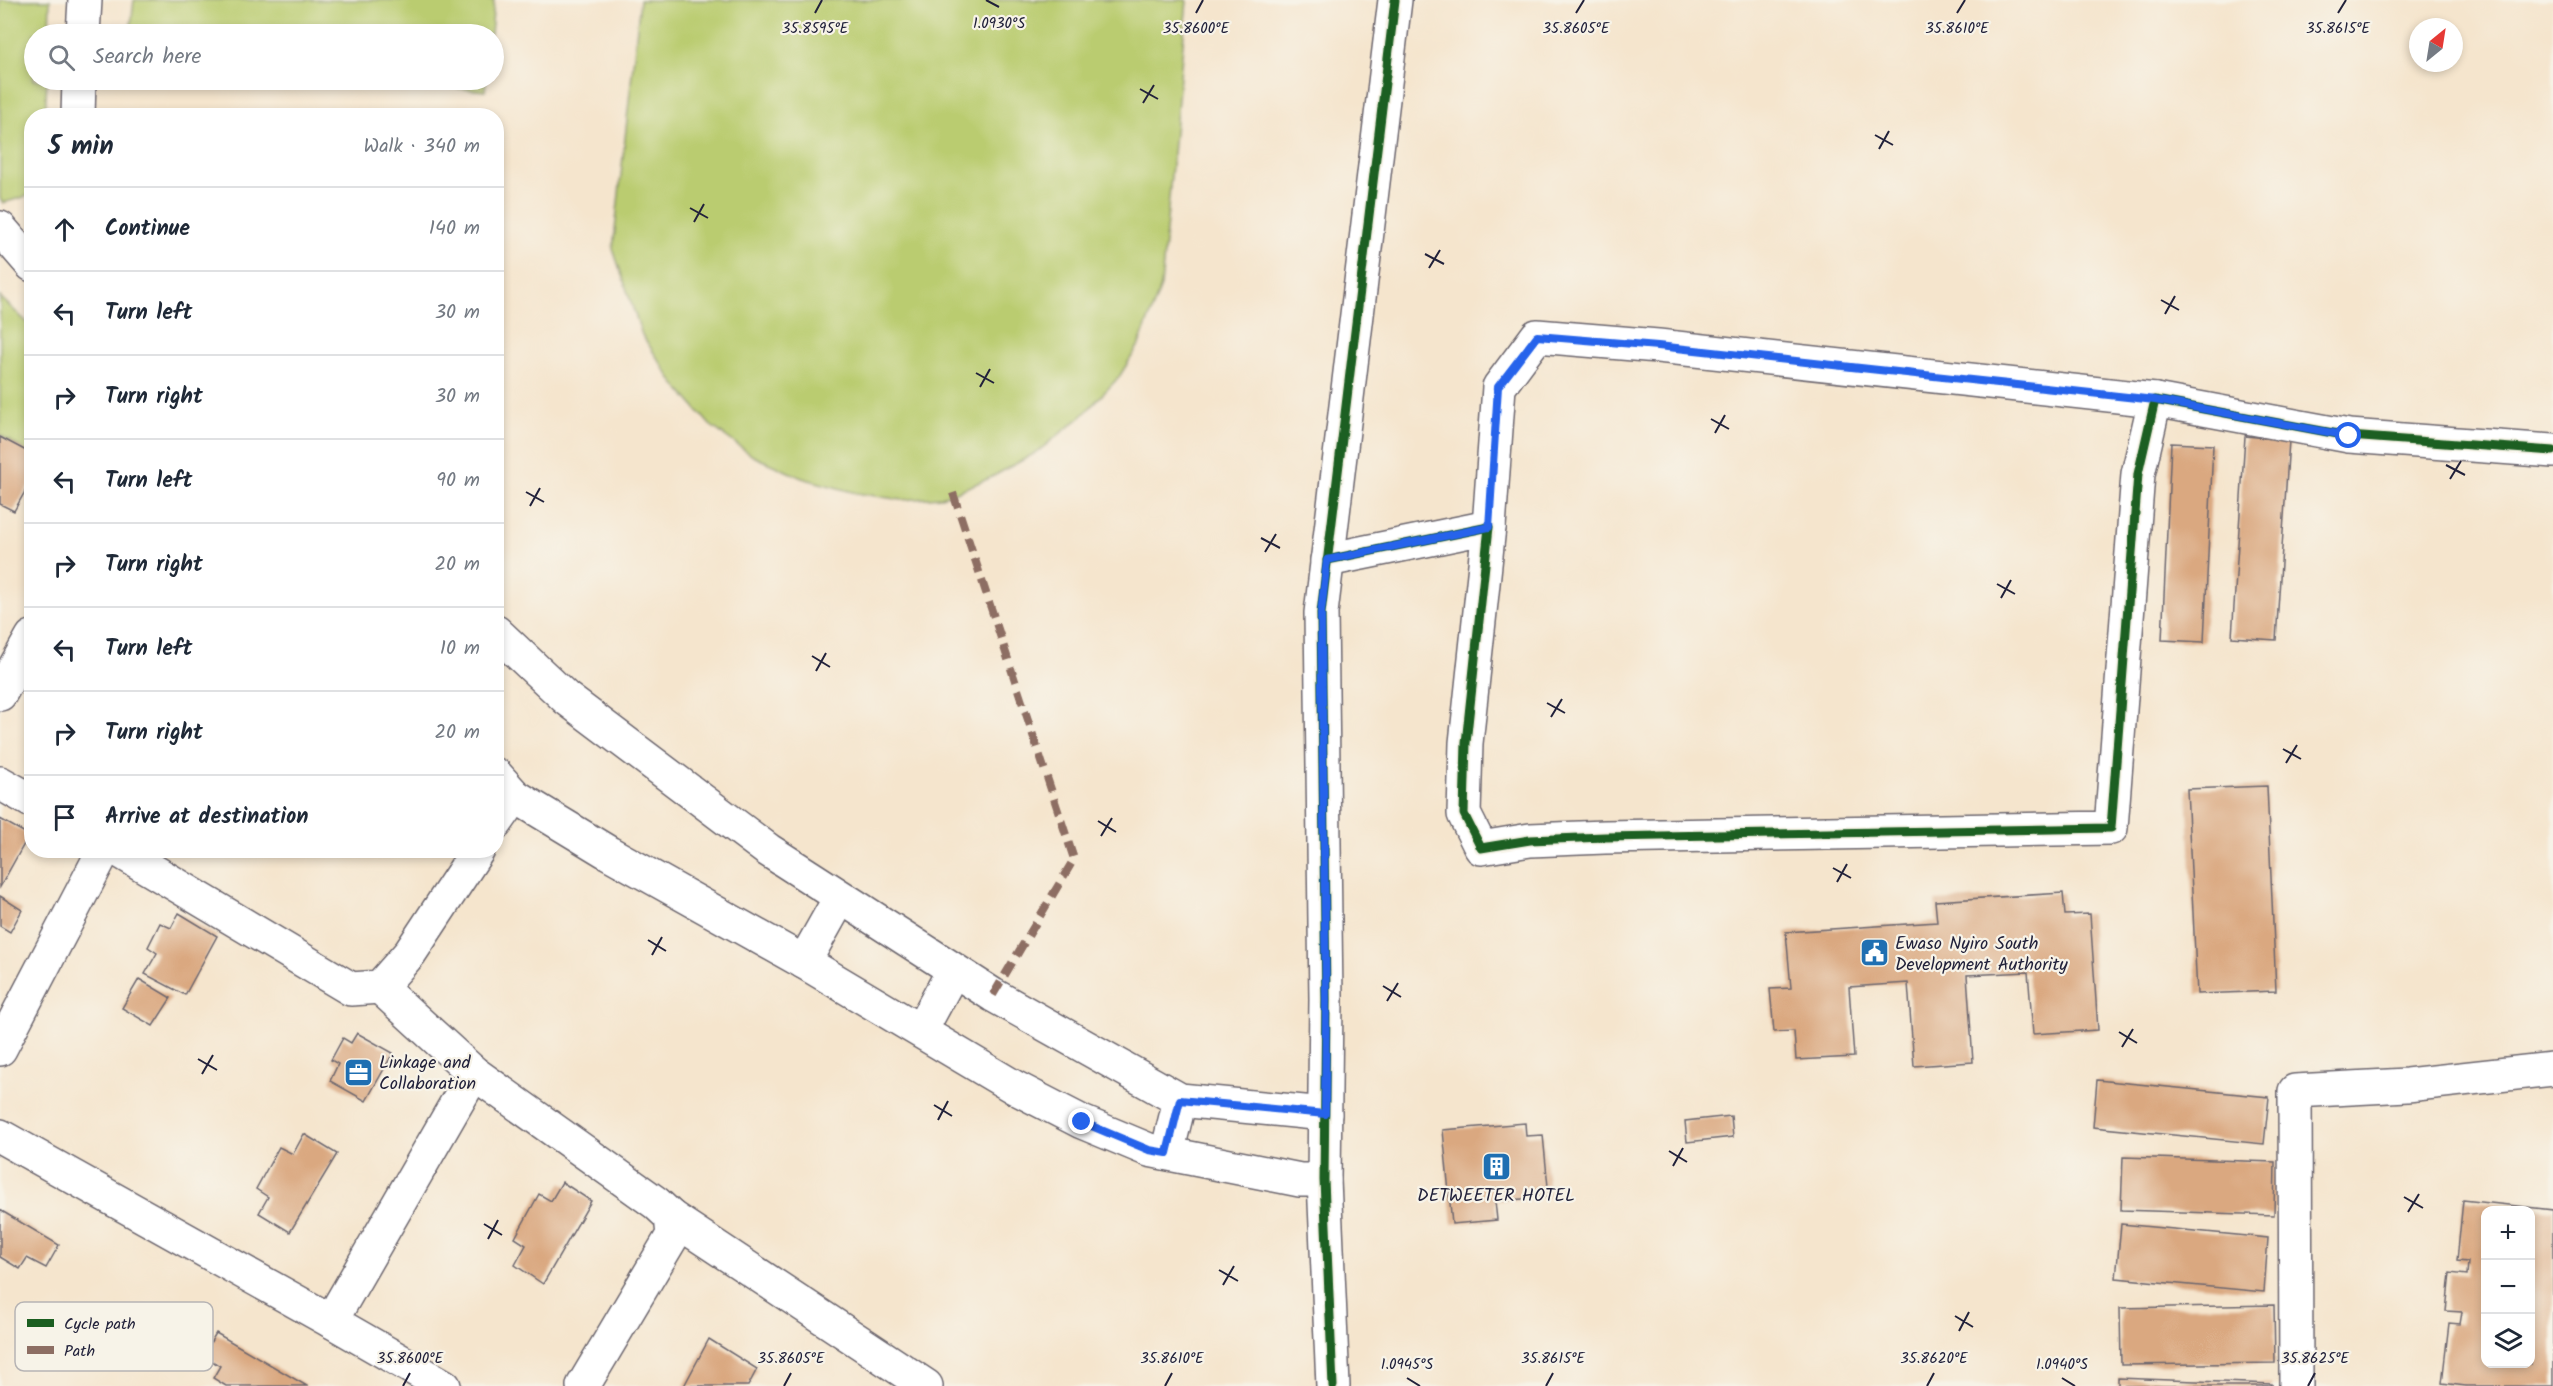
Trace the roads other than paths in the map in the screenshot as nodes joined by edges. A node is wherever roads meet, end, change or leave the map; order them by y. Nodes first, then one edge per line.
1 (85, 0) edge
2 (1395, 0) edge
3 (84, 24) edge
4 (79, 90) edge
5 (78, 108) edge
6 (2155, 400) junction
7 (2553, 451) edge
8 (1489, 527) junction
9 (1327, 560) junction
10 (504, 640) edge
11 (24, 651) edge
12 (0, 694) edge
13 (0, 783) edge
14 (506, 785) edge
15 (24, 796) edge
16 (100, 858) edge
17 (131, 858) edge
18 (473, 858) edge
19 (840, 898) junction
20 (804, 962) junction
21 (953, 971) junction
22 (380, 987) junction
23 (921, 1030) junction
24 (0, 1049) edge
25 (2553, 1069) edge
26 (474, 1073) junction
27 (1180, 1100) junction
28 (1325, 1114) junction
29 (0, 1136) edge
30 (1167, 1153) junction
31 (1324, 1180) junction
32 (671, 1217) junction
33 (331, 1321) junction
34 (444, 1386) edge
35 (583, 1386) edge
36 (926, 1386) edge
37 (1333, 1386) edge
38 (2296, 1386) edge

1 - 3 street
2 - 9 street
4 - 5 street
6 - 7 street
6 - 8 street
6 - 8 street
8 - 9 street
9 - 28 street
10 - 19 street
11 - 12 street
13 - 15 street
14 - 20 street
16 - 24 street
17 - 22 street
18 - 22 street
19 - 20 street
19 - 21 street
20 - 23 street
21 - 23 street
21 - 27 street
22 - 26 street
23 - 30 street
25 - 38 street
26 - 32 street
26 - 33 street
27 - 28 street
27 - 30 street
28 - 31 street
29 - 33 street
30 - 31 street
31 - 37 street
32 - 35 street
32 - 36 street
33 - 34 street

